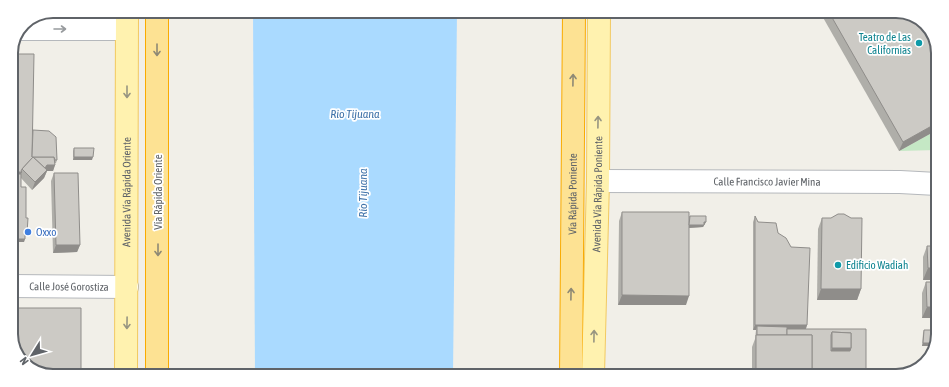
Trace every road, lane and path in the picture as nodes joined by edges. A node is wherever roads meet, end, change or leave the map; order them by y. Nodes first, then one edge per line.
1 (157, 18) edge
2 (599, 18) edge
3 (126, 20) edge
4 (575, 20) edge
5 (27, 29) edge
6 (598, 181) junction
7 (931, 184) edge
8 (18, 286) edge
9 (127, 287) junction
10 (158, 330) junction
11 (126, 369) edge
12 (151, 369) edge
13 (157, 369) edge
14 (571, 369) edge
15 (593, 369) edge

1 -> 10 highway, Vía Rápida Oriente
6 -> 2 main road, Avenida Vía Rápida Poniente
5 -> 3 street
3 -> 9 main road, Avenida Vía Rápida Oriente
14 -> 4 highway, Vía Rápida Poniente
6 - 7 street, Calle Francisco Javier Mina
15 -> 6 main road, Avenida Vía Rápida Poniente
8 - 9 street, Calle José Gorostiza
9 -> 11 main road, Avenida Vía Rápida Oriente
10 - 12 highway
10 - 13 highway, Vía Rápida Oriente

